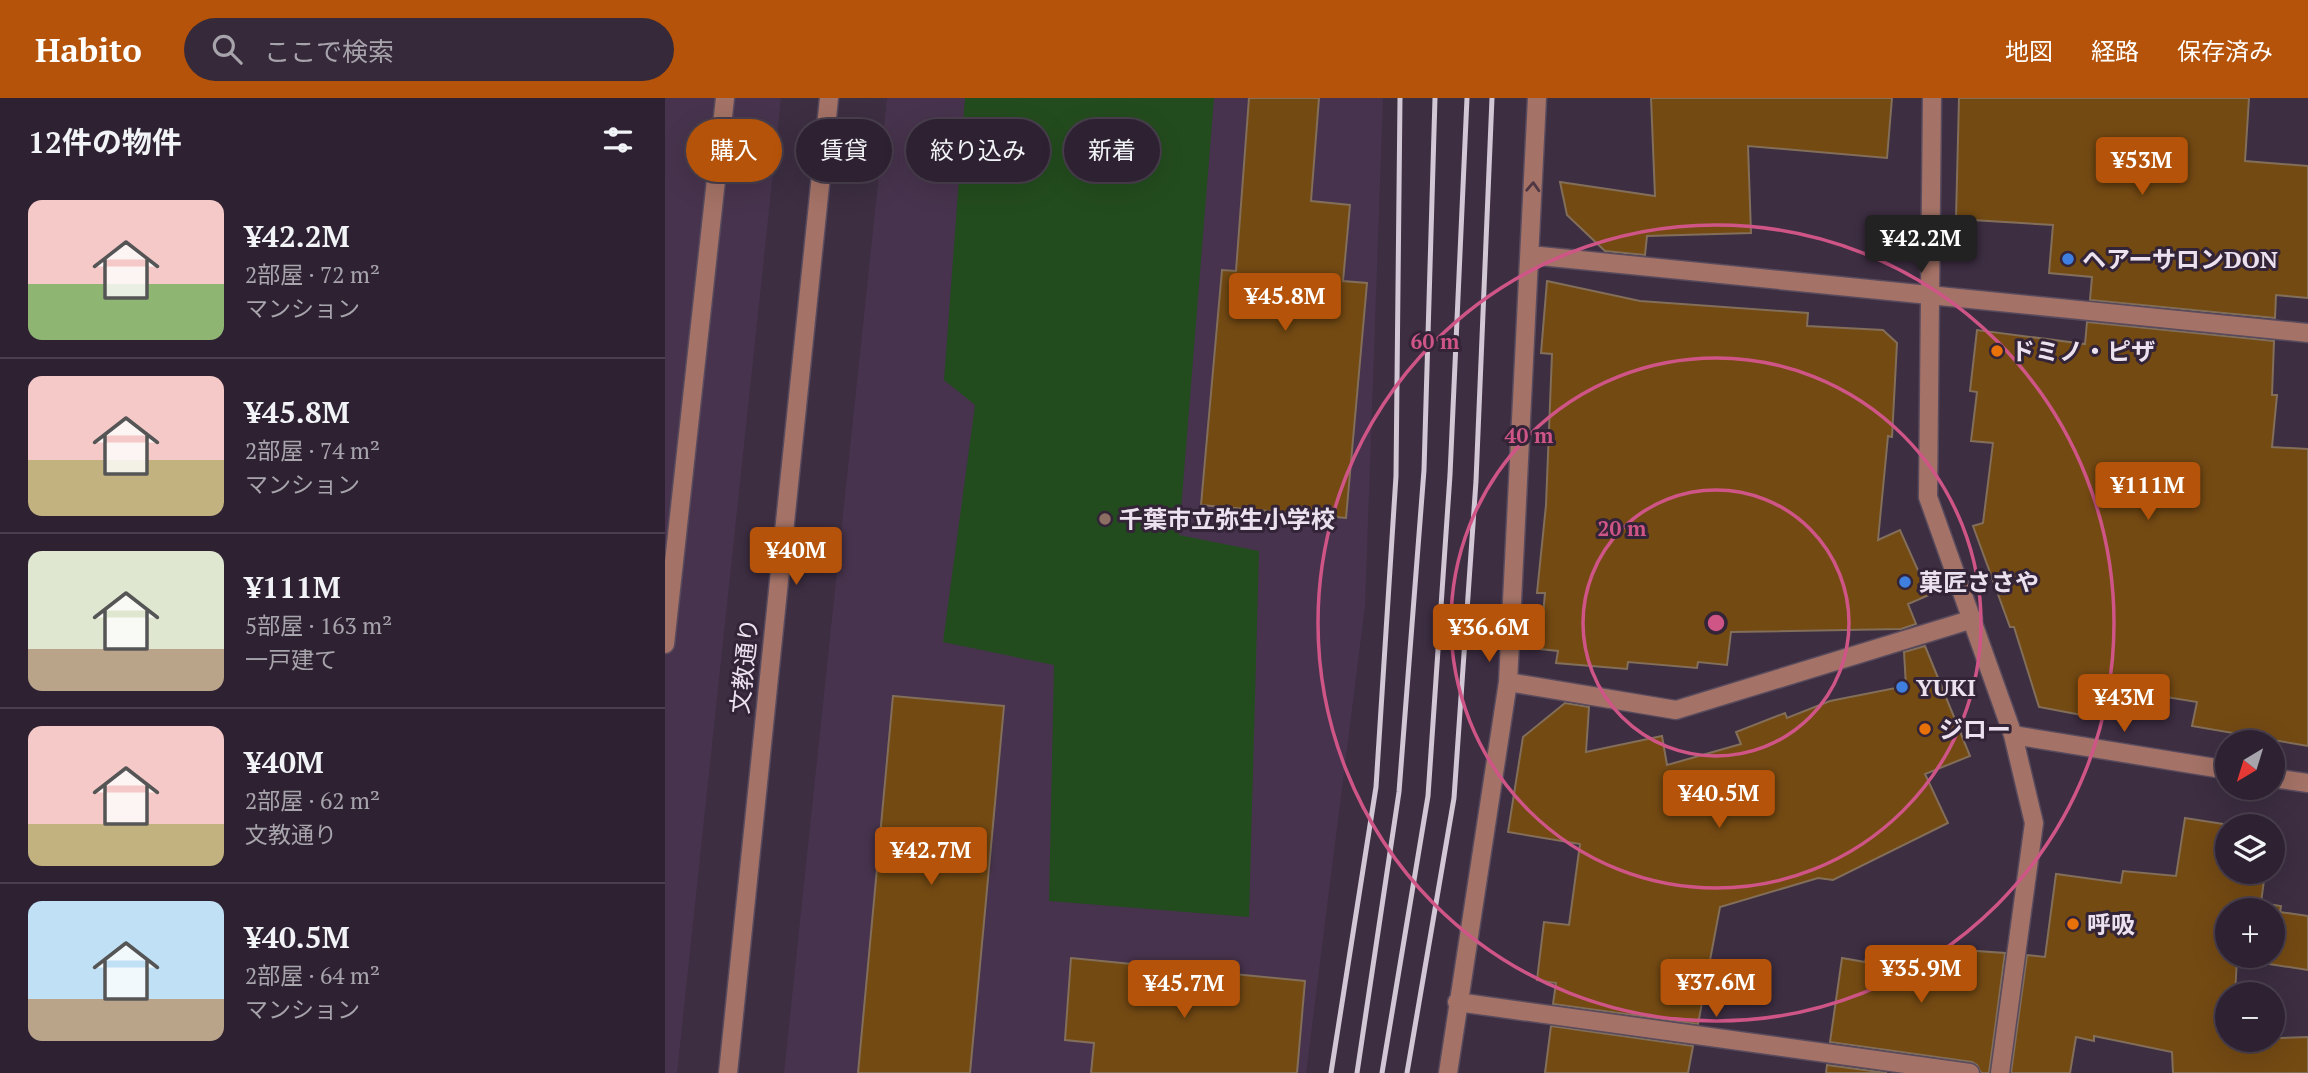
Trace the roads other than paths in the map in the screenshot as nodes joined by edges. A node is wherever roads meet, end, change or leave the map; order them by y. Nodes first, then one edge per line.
1 (725, 98) edge
2 (829, 98) edge
3 (1537, 98) edge
4 (1932, 98) edge
5 (1530, 255) junction
6 (1932, 296) junction
7 (2308, 333) edge
8 (1973, 619) junction
9 (665, 643) edge
10 (1508, 682) junction
11 (2013, 735) junction
12 (2215, 768) edge
13 (2285, 780) edge
14 (2308, 783) edge
15 (1457, 1002) junction
16 (727, 1073) edge
17 (1448, 1073) edge
18 (1970, 1073) edge
19 (2000, 1073) edge

1 - 9 street
2 - 16 street, 文教通り
5 -> 3 street
4 - 6 street
5 - 6 street
5 - 10 street
6 - 7 street
6 - 8 street
8 - 10 street
8 - 11 street
10 - 15 street
11 - 12 street
11 - 19 street
13 - 14 street
15 - 17 street
15 - 18 street

